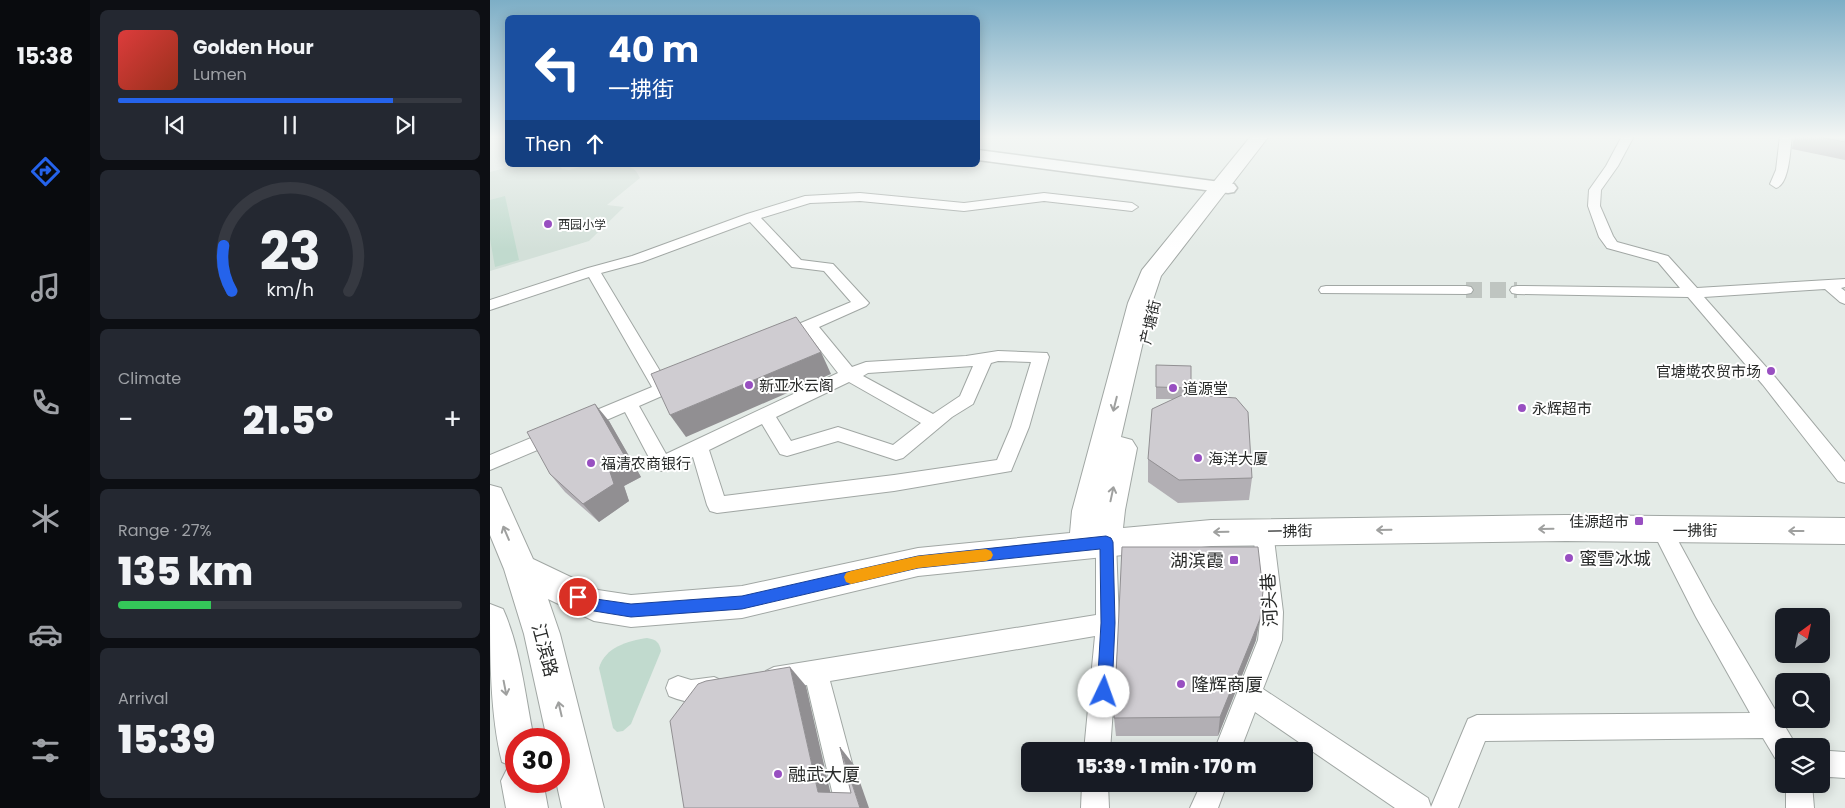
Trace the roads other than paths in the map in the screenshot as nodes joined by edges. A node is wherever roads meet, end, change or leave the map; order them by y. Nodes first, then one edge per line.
1 (1117, 174) edge
2 (1233, 174) edge
3 (1236, 174) edge
4 (1607, 174) edge
5 (1780, 174) edge
6 (1776, 184) dead end
7 (1223, 188) junction
8 (1132, 208) dead end
9 (752, 217) junction
10 (593, 271) junction
11 (1827, 283) junction
12 (1845, 283) edge
13 (1326, 290) dead end
14 (1466, 290) tunnel mouth
15 (1517, 290) tunnel mouth
16 (1695, 294) junction
17 (1845, 299) edge
18 (490, 305) edge
19 (810, 326) junction
20 (766, 344) edge
21 (984, 360) junction
22 (697, 374) edge
23 (849, 375) junction
24 (662, 389) junction
25 (629, 404) junction
26 (765, 415) junction
27 (934, 422) junction
28 (699, 447) junction
29 (490, 464) edge
30 (1845, 476) edge
31 (490, 497) edge
32 (1662, 530) junction
33 (1263, 531) junction
34 (1845, 531) edge
35 (1095, 543) junction
36 (521, 569) junction
37 (490, 620) edge
38 (1108, 623) junction
39 (816, 673) junction
40 (678, 688) dead end
41 (1250, 694) junction
42 (1770, 725) junction
43 (512, 728) edge
44 (1778, 738) edge
45 (1098, 742) edge
46 (1231, 742) edge
47 (1830, 764) edge
48 (1845, 765) edge
49 (1095, 792) edge
50 (1211, 792) edge
51 (525, 793) edge
52 (1799, 793) edge
53 (528, 808) edge
54 (583, 808) edge
55 (850, 808) edge
56 (1095, 808) edge
57 (1204, 808) edge
58 (1418, 808) edge
59 (1444, 808) edge
60 (1800, 808) edge

1 - 7 street
2 - 7 main road
3 - 7 main road, 产塘街
4 - 16 street
5 - 6 street
7 - 35 main road, 产塘街
8 - 9 street
9 - 10 street
9 - 19 street
10 - 18 street
10 - 24 street
11 - 12 street
11 - 16 street
11 - 17 street
13 - 14 street
15 - 16 street
16 - 30 street
19 - 20 street
19 - 23 street
21 - 23 street
21 - 27 street
21 - 28 street
22 - 24 street
23 - 26 street
23 - 27 street
24 - 25 street
25 - 28 street
25 - 29 street
26 - 27 street
26 - 28 street
36 -> 31 main road, 江滨路
32 -> 33 main road, 一拂街
34 -> 32 main road, 一拂街
32 - 42 street
33 -> 35 main road, 一拂街
33 - 41 street, 河头巷
35 - 36 main road, 一拂街
35 - 38 street
54 -> 36 main road, 江滨路
37 -> 43 main road
38 - 39 street
38 - 45 street
39 - 40 street
39 - 55 street
41 - 46 street, 河头巷
41 - 58 street
42 - 44 street
42 - 59 street
47 - 48 street
49 - 56 street
50 - 57 street
51 - 53 main road
52 - 60 street

